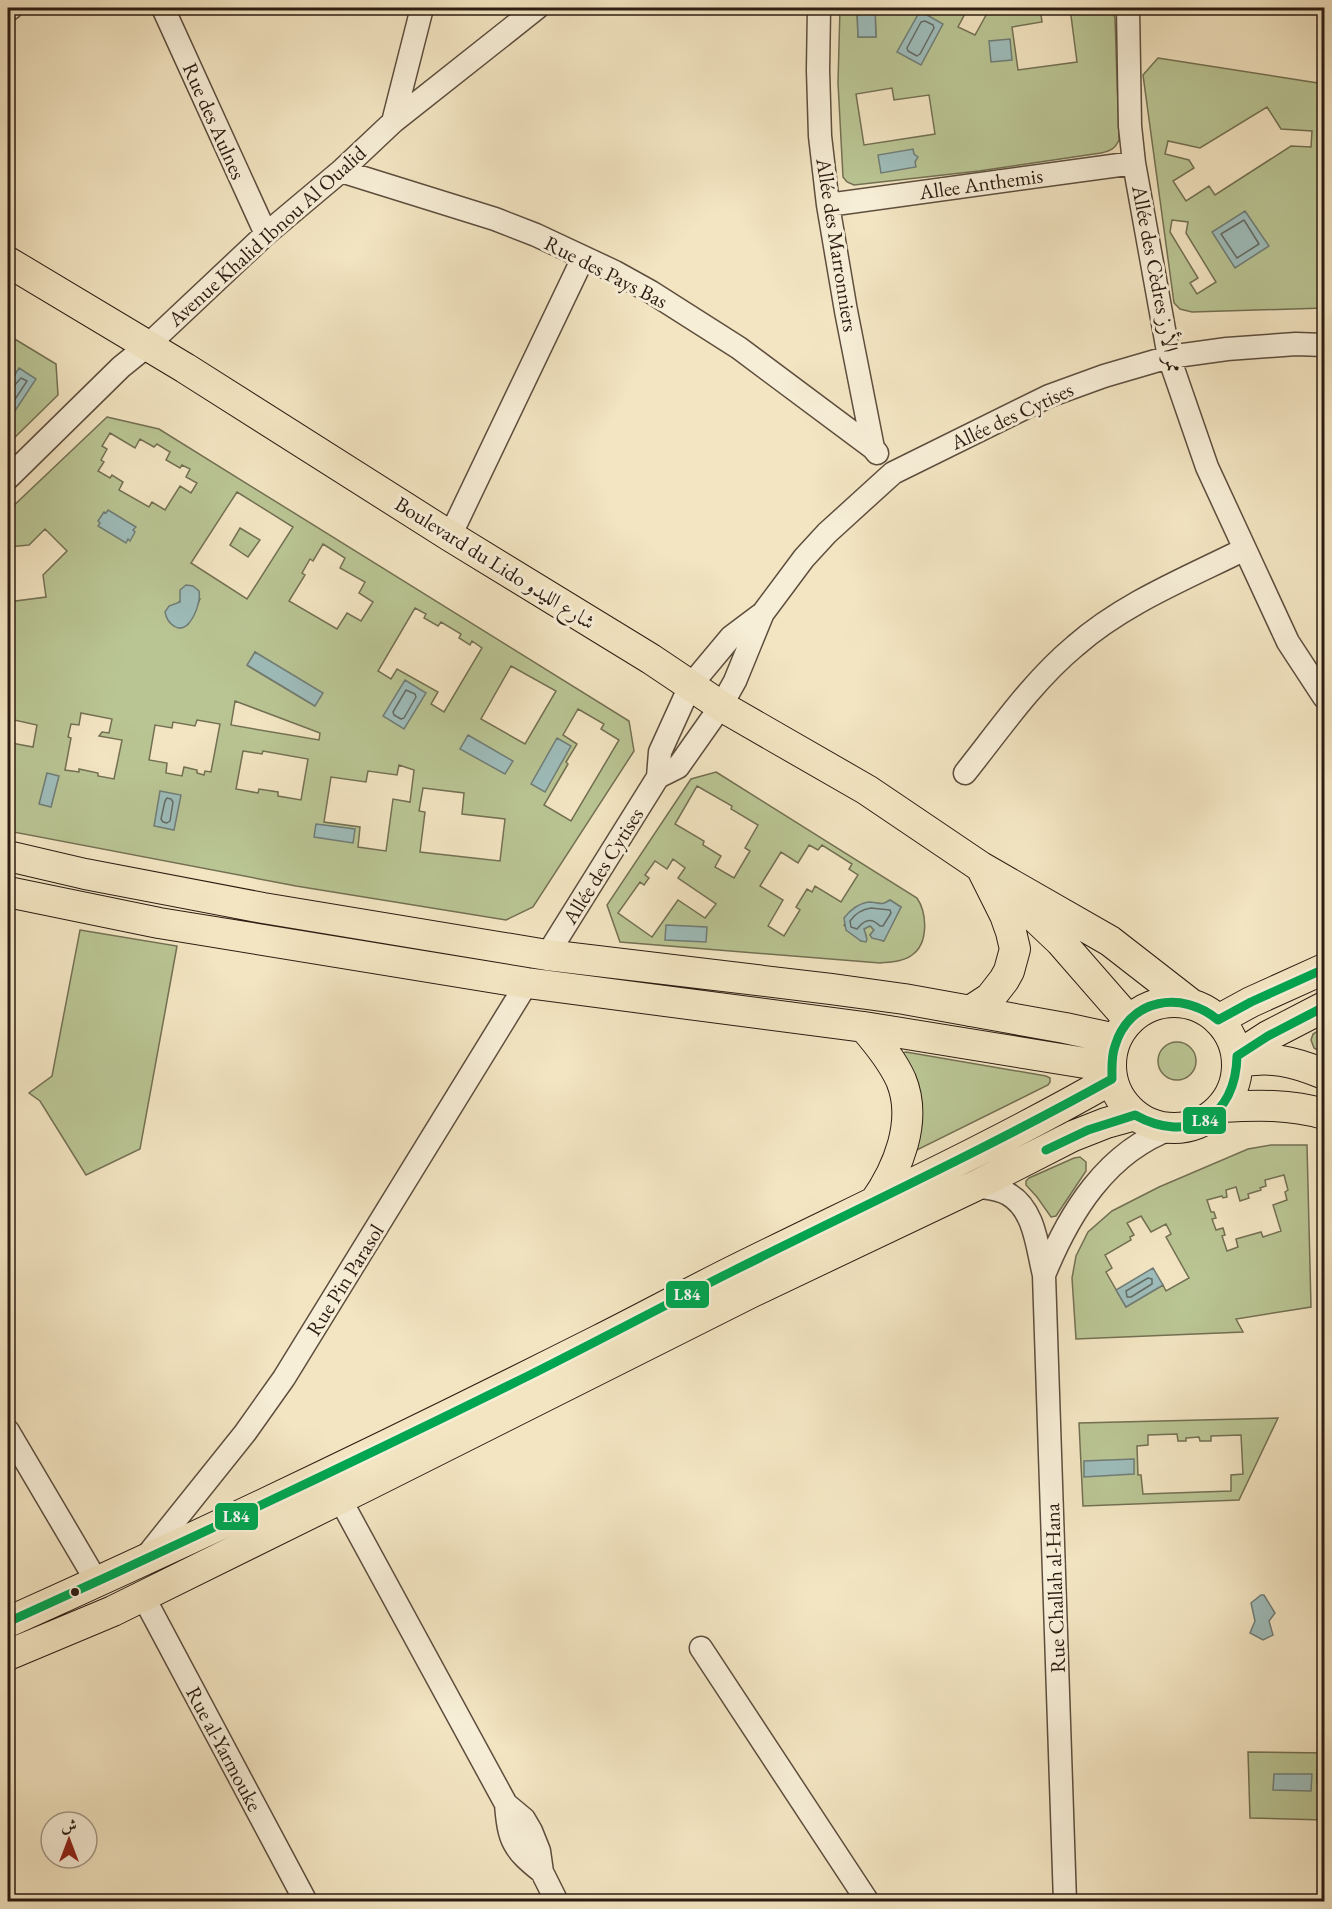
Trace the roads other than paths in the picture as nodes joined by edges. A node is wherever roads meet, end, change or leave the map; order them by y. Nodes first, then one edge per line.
1 (11, 8) edge
2 (163, 8) edge
3 (422, 8) edge
4 (537, 8) edge
5 (819, 8) edge
6 (1128, 8) edge
7 (8, 10) edge
8 (393, 122) junction
9 (1134, 163) junction
10 (341, 171) junction
11 (828, 205) junction
12 (266, 234) junction
13 (583, 258) junction
14 (8, 262) edge
15 (1324, 345) edge
16 (147, 346) junction
17 (1169, 357) junction
18 (873, 448) junction
19 (893, 473) junction
20 (8, 478) edge
21 (450, 536) junction
22 (1245, 549) junction
23 (762, 613) junction
24 (690, 686) junction
25 (1324, 697) edge
26 (721, 706) junction
27 (965, 773) dead end
28 (658, 777) junction
29 (8, 856) edge
30 (981, 867) junction
31 (8, 892) edge
32 (547, 955) junction
33 (1324, 969) edge
34 (527, 983) junction
35 (1191, 1004) junction
36 (1324, 1007) edge
37 (970, 1011) junction
38 (1218, 1020) junction
39 (864, 1027) junction
40 (1117, 1051) junction
41 (1237, 1060) junction
42 (1324, 1074) edge
43 (1221, 1107) junction
44 (1324, 1114) edge
45 (1135, 1115) junction
46 (1173, 1128) junction
47 (975, 1186) junction
48 (874, 1203) junction
49 (1044, 1275) junction
50 (8, 1431) edge
51 (340, 1499) junction
52 (142, 1562) junction
53 (98, 1582) junction
54 (142, 1596) junction
55 (8, 1622) edge
56 (700, 1648) dead end
57 (8, 1656) edge
58 (306, 1902) edge
59 (557, 1902) edge
60 (868, 1902) edge
61 (1065, 1902) edge

1 - 7 street
2 - 12 street, Rue des Aulnes
3 - 8 street
4 - 8 street, Avenue Khalid Ibnou Al Oualid
5 - 11 street, Allée des Marronniers
6 - 9 street, Allée des Cèdres ممر الأرز
8 - 10 street, Avenue Khalid Ibnou Al Oualid
9 - 11 street, Allee Anthemis
9 - 17 street, Allée des Cèdres ممر الأرز
10 - 12 street, Avenue Khalid Ibnou Al Oualid
10 - 13 street, Rue des Pays Bas
11 - 18 street, Allée des Marronniers
12 - 16 street, Avenue Khalid Ibnou Al Oualid
13 - 18 street, Rue des Pays Bas
13 - 21 street
14 - 16 main road, Boulevard du Lido شارع الليدو
15 - 17 street, Allée des Cytises
16 - 20 street, Avenue Khalid Ibnou Al Oualid
16 - 21 main road, Boulevard du Lido شارع الليدو
17 - 19 street, Allée des Cytises
17 - 22 street, Allée des Cèdres ممر الأرز
18 - 19 street, Allée des Marronniers
19 - 23 street, Allée des Cytises
21 - 24 main road, Boulevard du Lido شارع الليدو
22 - 25 street, Allée des Cèdres ممر الأرز
22 - 27 street
23 - 24 street, Allée des Cytises
23 - 26 street, Allée des Cytises
24 - 26 main road, Boulevard du Lido شارع الليدو
24 - 28 street, Allée des Cytises
26 - 28 street, Allée des Cytises
26 - 30 main road, Boulevard du Lido شارع الليدو
28 - 32 street, Allée des Cytises
29 - 32 main road
30 - 35 main road, Boulevard du Lido شارع الليدو
30 - 37 main road
30 - 40 main road, Boulevard du Lido شارع الليدو
31 - 34 main road
32 - 37 main road
33 - 38 main road
34 - 39 main road
34 - 52 street, Rue Pin Parasol
35 - 38 main road
35 - 40 main road
36 - 41 main road
37 - 40 main road
38 - 41 main road
39 - 40 main road
39 - 48 main road
40 - 45 main road
40 - 48 main road
41 - 42 main road
41 - 43 main road
43 - 44 main road
43 - 46 main road
45 - 46 main road
45 - 47 main road
46 - 49 street
47 - 49 street
47 - 51 main road
48 - 52 main road
49 - 61 street, Rue Challah al-Hana
50 - 53 street
51 - 54 main road
51 - 59 street
52 - 53 main road
53 - 55 main road
54 - 57 main road
54 - 58 street, Rue al-Yarmouke
56 - 60 street

